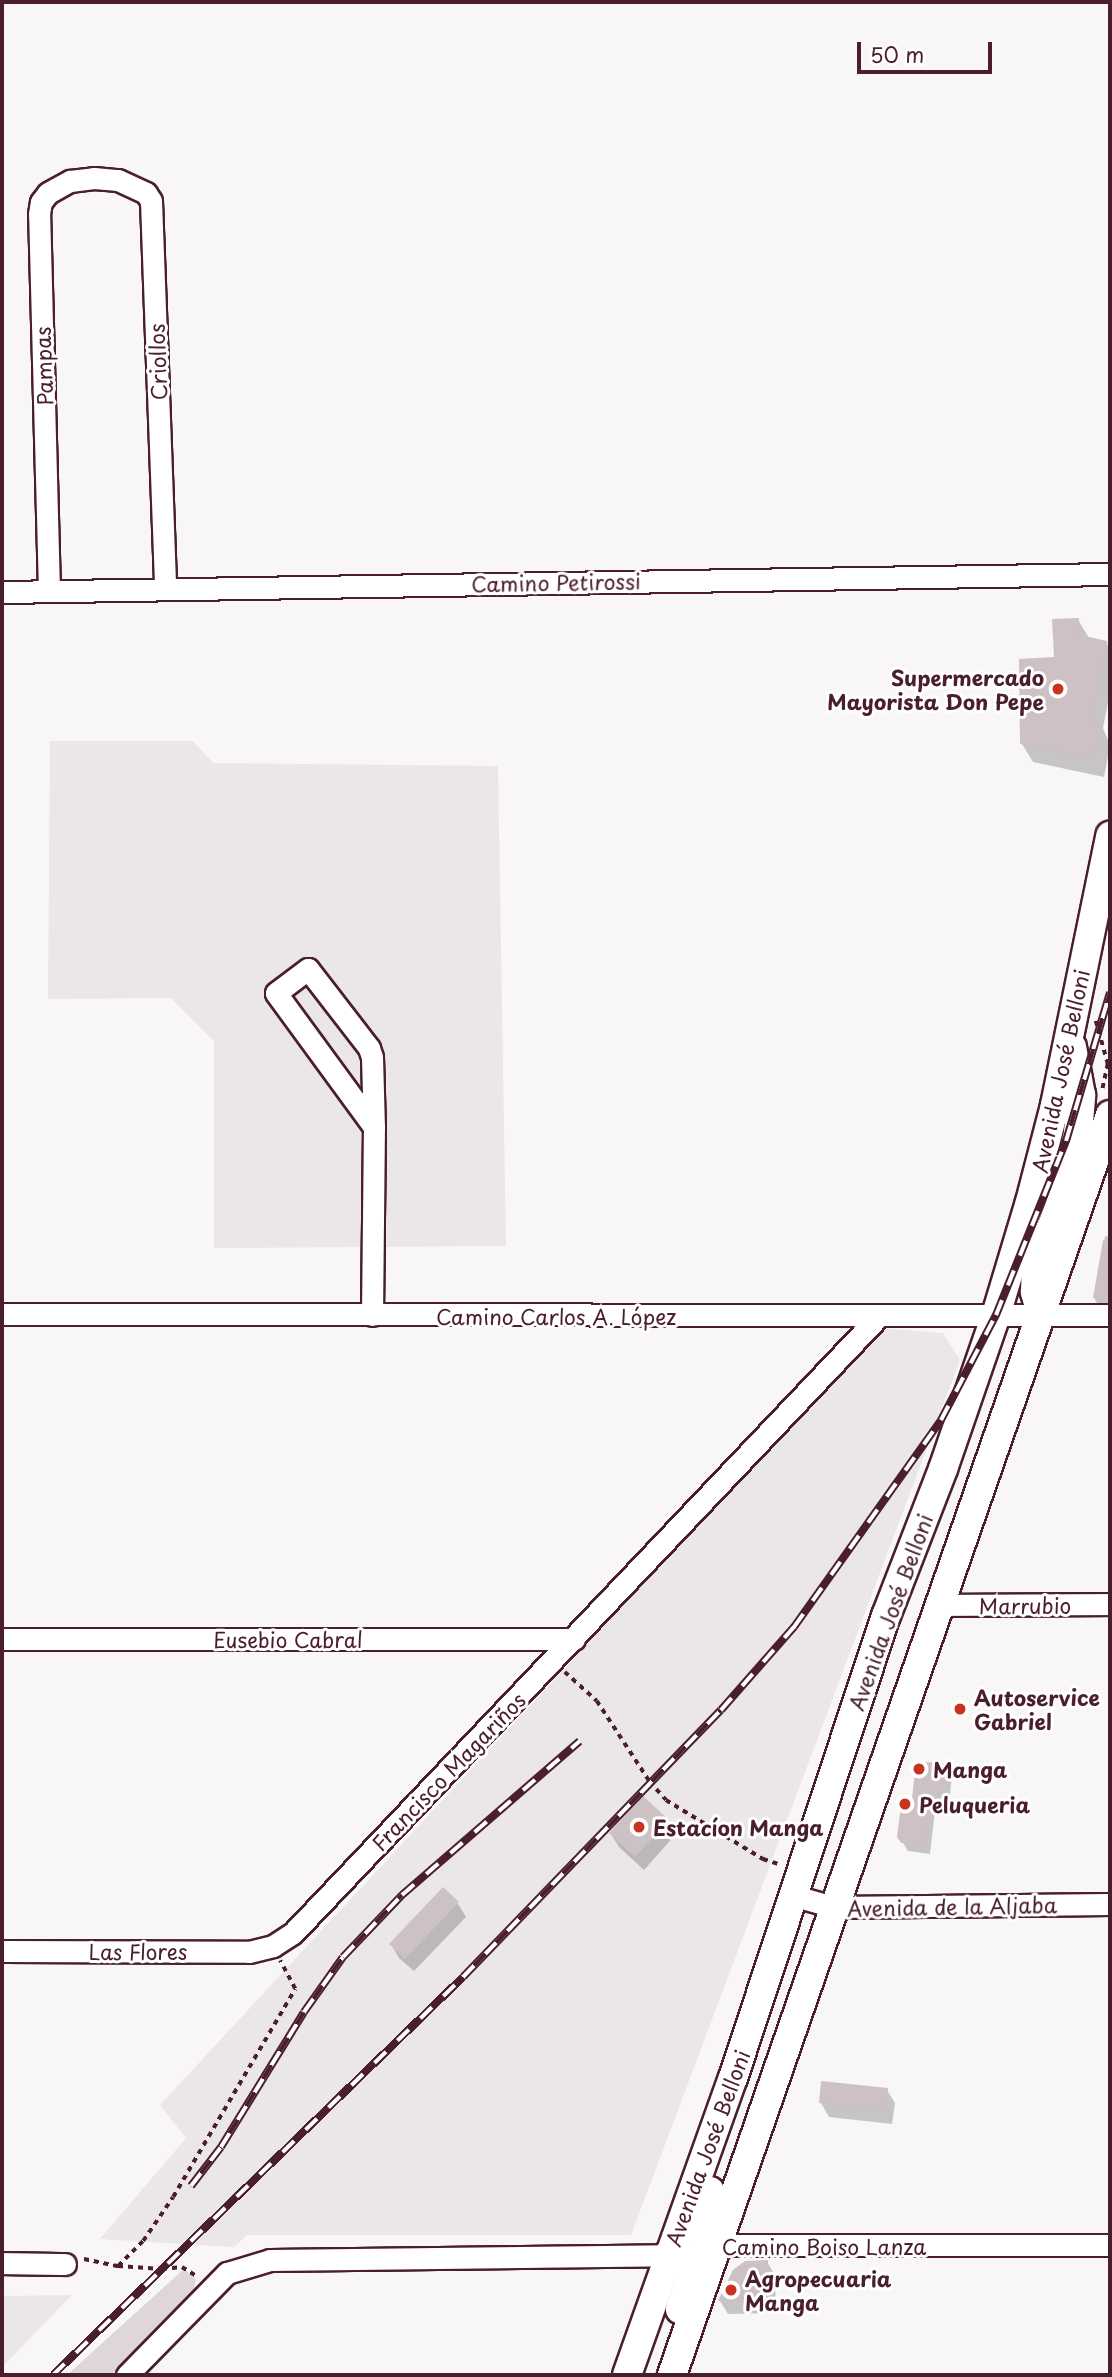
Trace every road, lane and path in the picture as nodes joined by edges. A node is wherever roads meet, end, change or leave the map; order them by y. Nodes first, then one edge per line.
1 (94, 178) joint
2 (1110, 574) edge
3 (165, 588) junction
4 (49, 591) junction
5 (2, 592) edge
6 (1110, 836) edge
7 (1069, 1033) junction
8 (1110, 1115) edge
9 (374, 1127) junction
10 (2, 1314) edge
11 (372, 1315) junction
12 (996, 1315) junction
13 (1110, 1315) edge
14 (879, 1316) junction
15 (1041, 1316) junction
16 (978, 1502) junction
17 (1110, 1604) edge
18 (939, 1605) junction
19 (2, 1639) edge
20 (574, 1639) junction
21 (553, 1661) junction
22 (763, 1859) dead end
23 (795, 1896) junction
24 (1110, 1904) edge
25 (833, 1907) junction
26 (272, 1946) junction
27 (2, 1951) edge
28 (733, 2078) junction
29 (720, 2245) junction
30 (1110, 2245) edge
31 (668, 2255) junction
32 (2, 2263) edge
33 (65, 2264) joint
34 (118, 2266) junction
35 (209, 2288) junction
36 (127, 2375) edge
37 (627, 2375) edge
38 (670, 2375) edge

1 - 3 street, Criollos
1 - 4 street, Pampas
2 - 3 street, Camino Petirossi
3 - 4 street, Camino Petirossi
4 - 5 street, Camino Petirossi
6 - 7 main road, Avenida José Belloni
7 - 12 main road, Avenida José Belloni
7 - 15 main road
8 - 15 main road, Avenida José Belloni
9 - 9 street
9 - 11 street
10 - 11 street, Camino Carlos A. López
11 - 14 street, Camino Carlos A. López
12 - 14 street, Camino Carlos A. López
12 - 15 street, Camino Carlos A. López
12 - 16 main road
12 - 23 main road, Avenida José Belloni
13 - 15 street, Camino Carlos A. López
14 - 20 street, Francisco Magariños
15 - 16 main road, Avenida José Belloni
16 - 18 main road, Avenida José Belloni
17 - 18 street, Marrubio
18 - 25 main road, Avenida José Belloni
19 - 20 street, Eusebio Cabral
20 - 21 street, Francisco Magariños
21 - 22 path
21 - 26 street, Francisco Magariños
23 - 25 street, Avenida de la Aljaba
23 - 28 main road, Avenida José Belloni
24 - 25 street, Avenida de la Aljaba
25 - 29 main road, Avenida José Belloni
26 - 27 street, Las Flores
26 - 34 path
28 - 29 main road
28 - 31 main road, Avenida José Belloni
29 - 30 street, Camino Boiso Lanza
29 - 31 street, Camino Boiso Lanza
29 - 38 main road, Avenida José Belloni
31 - 35 street, Camino Boiso Lanza
31 - 37 main road, Avenida José Belloni
31 - 38 main road
32 - 33 street
33 - 34 path
34 - 35 path
35 - 36 street

